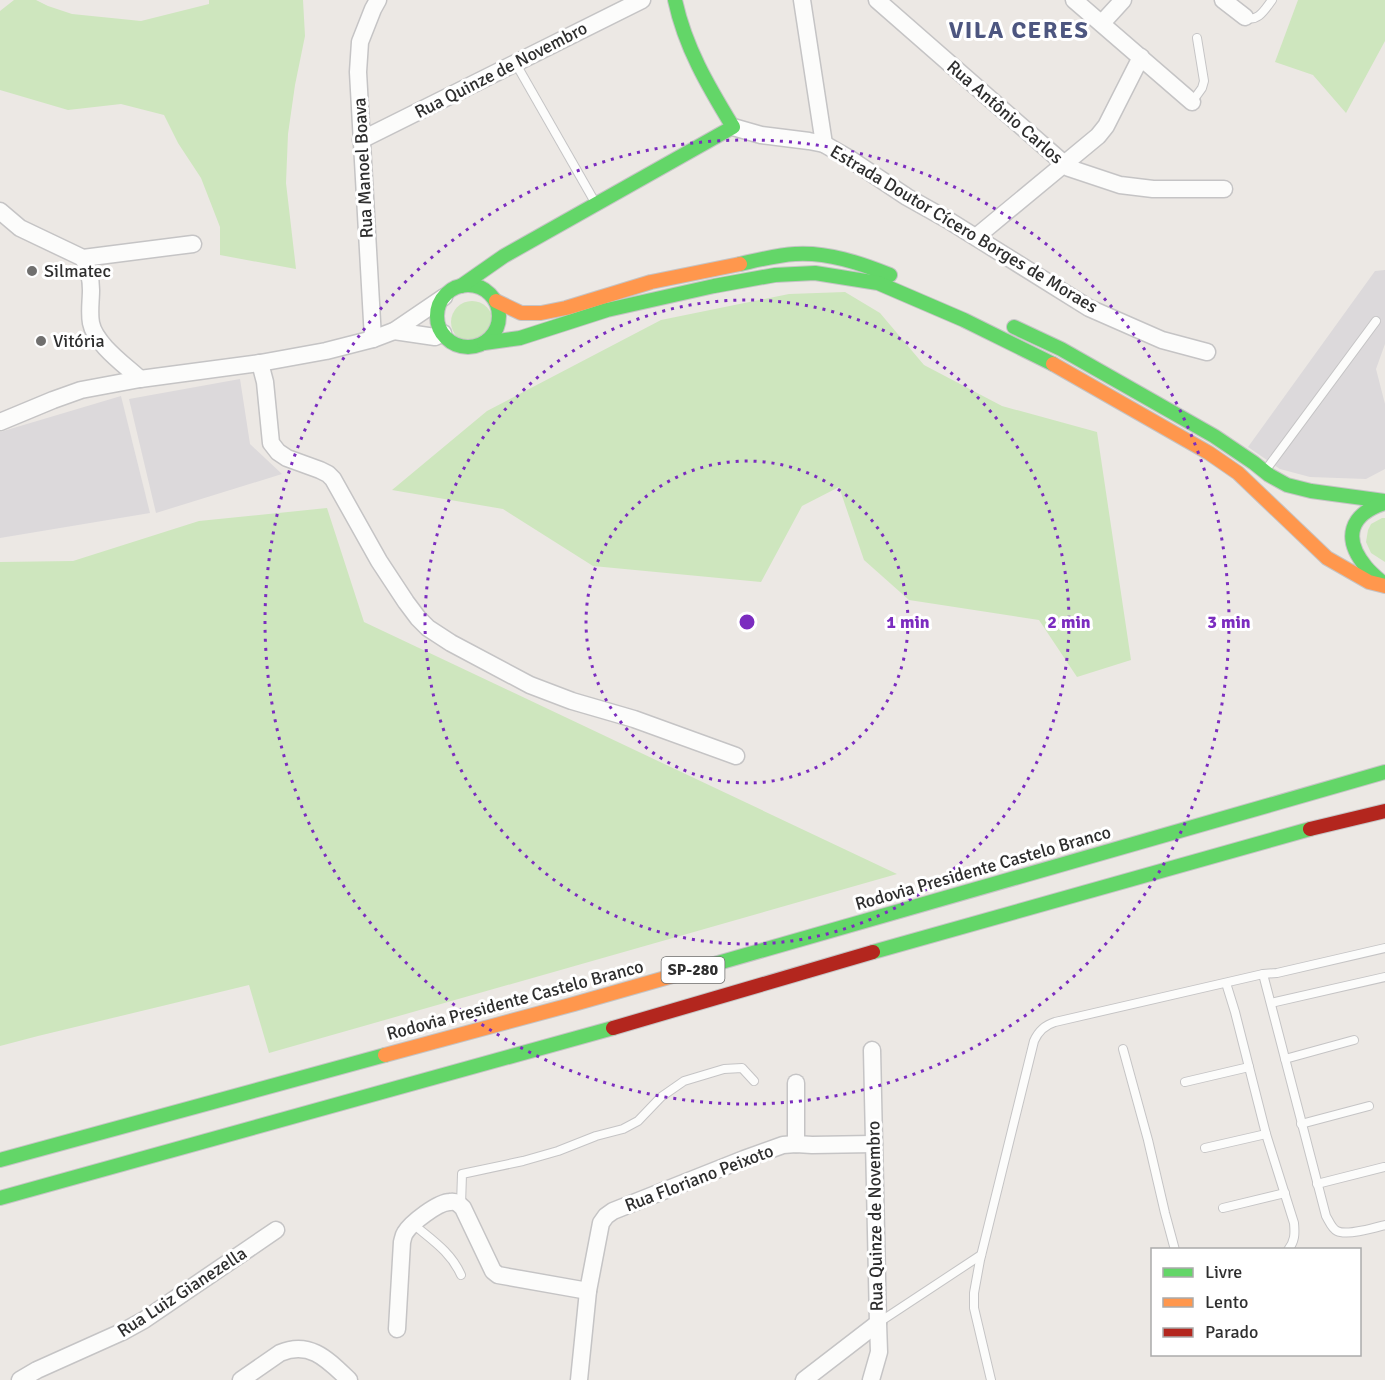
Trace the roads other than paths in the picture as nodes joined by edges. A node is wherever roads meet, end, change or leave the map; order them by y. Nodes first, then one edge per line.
1 (378, 0) edge
2 (642, 0) edge
3 (675, 0) edge
4 (802, 0) edge
5 (877, 0) edge
6 (1074, 0) edge
7 (1123, 0) edge
8 (1224, 0) edge
9 (1272, 0) edge
10 (1245, 17) joint
11 (1102, 23) junction
12 (1197, 38) dead end
13 (1141, 57) junction
14 (516, 64) junction
15 (1192, 102) joint
16 (733, 128) junction
17 (361, 140) junction
18 (824, 144) junction
19 (1064, 164) junction
20 (1224, 189) dead end
21 (597, 205) junction
22 (0, 211) edge
23 (976, 237) junction
24 (193, 244) dead end
25 (504, 256) junction
26 (83, 258) junction
27 (461, 286) junction
28 (923, 288) dead end
29 (496, 290) junction
30 (444, 297) junction
31 (998, 320) dead end
32 (1376, 321) dead end
33 (394, 331) junction
34 (443, 333) junction
35 (373, 339) junction
36 (484, 343) junction
37 (1207, 352) dead end
38 (260, 363) junction
39 (140, 379) junction
40 (0, 422) edge
41 (1265, 471) junction
42 (1385, 502) edge
43 (1385, 585) edge
44 (736, 756) dead end
45 (1385, 772) edge
46 (1385, 811) edge
47 (1385, 948) edge
48 (1263, 974) junction
49 (1385, 977) edge
50 (1226, 983) junction
51 (1271, 1003) junction
52 (1354, 1040) dead end
53 (1123, 1049) dead end
54 (872, 1050) dead end
55 (1285, 1059) junction
56 (1249, 1067) junction
57 (754, 1081) dead end
58 (1185, 1082) dead end
59 (796, 1083) dead end
60 (1369, 1106) dead end
61 (1301, 1124) junction
62 (1266, 1134) junction
63 (796, 1144) junction
64 (874, 1144) junction
65 (1205, 1148) dead end
66 (0, 1160) edge
67 (1384, 1167) edge
68 (1317, 1184) junction
69 (1285, 1193) junction
70 (0, 1198) edge
71 (461, 1206) junction
72 (1223, 1208) dead end
73 (413, 1224) junction
74 (1385, 1225) edge
75 (276, 1230) dead end
76 (1174, 1248) edge
77 (1289, 1248) edge
78 (981, 1255) junction
79 (461, 1275) dead end
80 (588, 1291) junction
81 (878, 1323) junction
82 (397, 1329) dead end
83 (20, 1380) edge
84 (241, 1380) edge
85 (349, 1380) edge
86 (579, 1380) edge
87 (804, 1380) edge
88 (871, 1380) edge
89 (991, 1380) edge

1 - 17 street, Rua Manoel Boava
2 - 14 street, Rua Quinze de Novembro
3 - 16 main road
4 - 18 street
5 - 19 street, Rua Antônio Carlos
6 - 11 street
7 - 11 street
8 - 10 street
9 - 10 lane
11 - 13 street
12 - 15 lane
13 - 15 street
13 - 19 street
14 - 17 street, Rua Quinze de Novembro
14 - 21 lane
16 - 18 street, Estrada Doutor Cícero Borges de Moraes
16 - 21 main road
17 - 35 street, Rua Manoel Boava
18 - 23 street, Estrada Doutor Cícero Borges de Moraes
19 - 20 street, Rua Antônio Carlos
19 - 23 street
21 - 25 main road
22 - 26 street
23 - 37 street, Estrada Doutor Cícero Borges de Moraes
24 - 26 street
25 - 27 main road
25 - 29 main road
26 - 39 street
27 - 29 main road
27 - 30 main road
28 - 29 main road
29 - 36 main road
30 - 33 street
30 - 34 main road
31 - 41 main road
32 - 41 lane
33 - 34 street
33 - 35 street
34 - 36 main road
35 - 38 street
36 - 43 main road
38 - 39 street
38 - 44 street
39 - 40 street
41 - 42 main road
42 - 43 main road
45 - 66 main road, Rodovia Presidente Castelo Branco / SP-280
46 - 70 main road, SP-280
47 - 48 lane
48 - 50 lane
48 - 51 lane
49 - 51 lane
50 - 56 lane
50 - 78 lane
51 - 55 lane
52 - 55 lane
53 - 76 lane
54 - 64 street, Rua Quinze de Novembro
55 - 61 lane
56 - 58 lane
56 - 62 lane
57 - 71 lane
59 - 63 street
60 - 61 lane
61 - 68 lane
62 - 65 lane
62 - 69 lane
63 - 64 street, Rua Floriano Peixoto
63 - 80 street, Rua Floriano Peixoto
64 - 81 street, Rua Quinze de Novembro
67 - 68 lane
68 - 74 lane
69 - 72 lane
69 - 77 lane
71 - 73 street
71 - 80 street
73 - 79 lane
73 - 82 street
75 - 83 street, Rua Luiz Gianezella
78 - 81 lane
78 - 89 lane
80 - 86 street
81 - 87 street
81 - 88 street, Rua Quinze de Novembro
84 - 85 street

